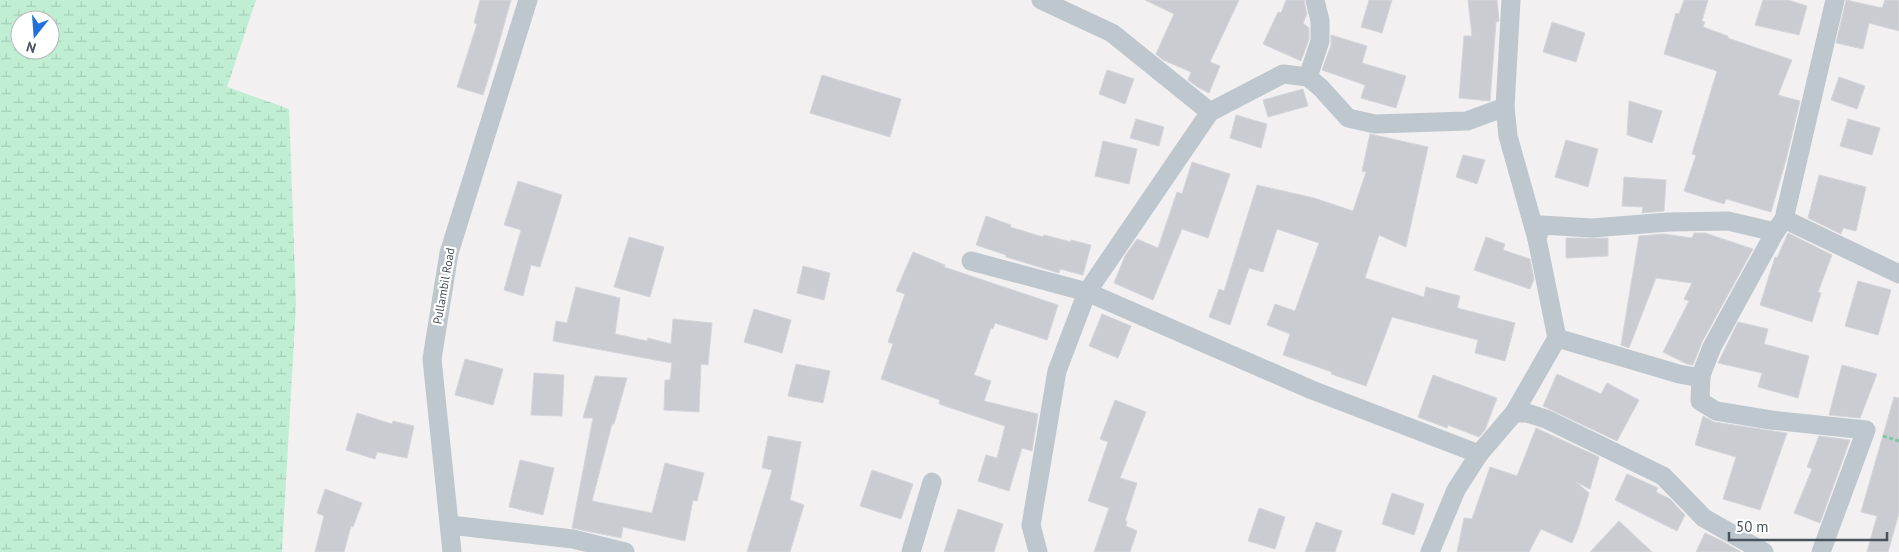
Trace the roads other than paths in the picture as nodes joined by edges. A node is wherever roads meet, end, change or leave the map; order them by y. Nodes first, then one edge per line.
1 (528, 0) edge
2 (1041, 0) edge
3 (1315, 0) edge
4 (1511, 0) edge
5 (1835, 0) edge
6 (1308, 77) junction
7 (1505, 107) junction
8 (1210, 112) junction
9 (1779, 225) junction
10 (1537, 239) junction
11 (972, 260) dead end
12 (1899, 274) edge
13 (1086, 292) junction
14 (1557, 338) junction
15 (1701, 378) junction
16 (1514, 412) junction
17 (1479, 454) junction
18 (932, 482) dead end
19 (450, 525) junction
20 (452, 552) edge
21 (625, 552) edge
22 (911, 552) edge
23 (1038, 552) edge
24 (1430, 552) edge
25 (1764, 552) edge
26 (1821, 552) edge

1 - 19 street, Pullambil Road
2 - 8 street
3 - 6 street
4 - 7 street
5 - 9 street
6 - 7 street
6 - 8 street
7 - 10 street
8 - 13 street
9 - 10 street
9 - 12 street
9 - 15 street
10 - 14 street
11 - 13 street
13 - 17 street
13 - 23 street
14 - 15 street
14 - 16 street
15 - 26 street
16 - 17 street
16 - 25 street
17 - 24 street
18 - 22 street
19 - 20 street, Pullambil Road
19 - 21 street

